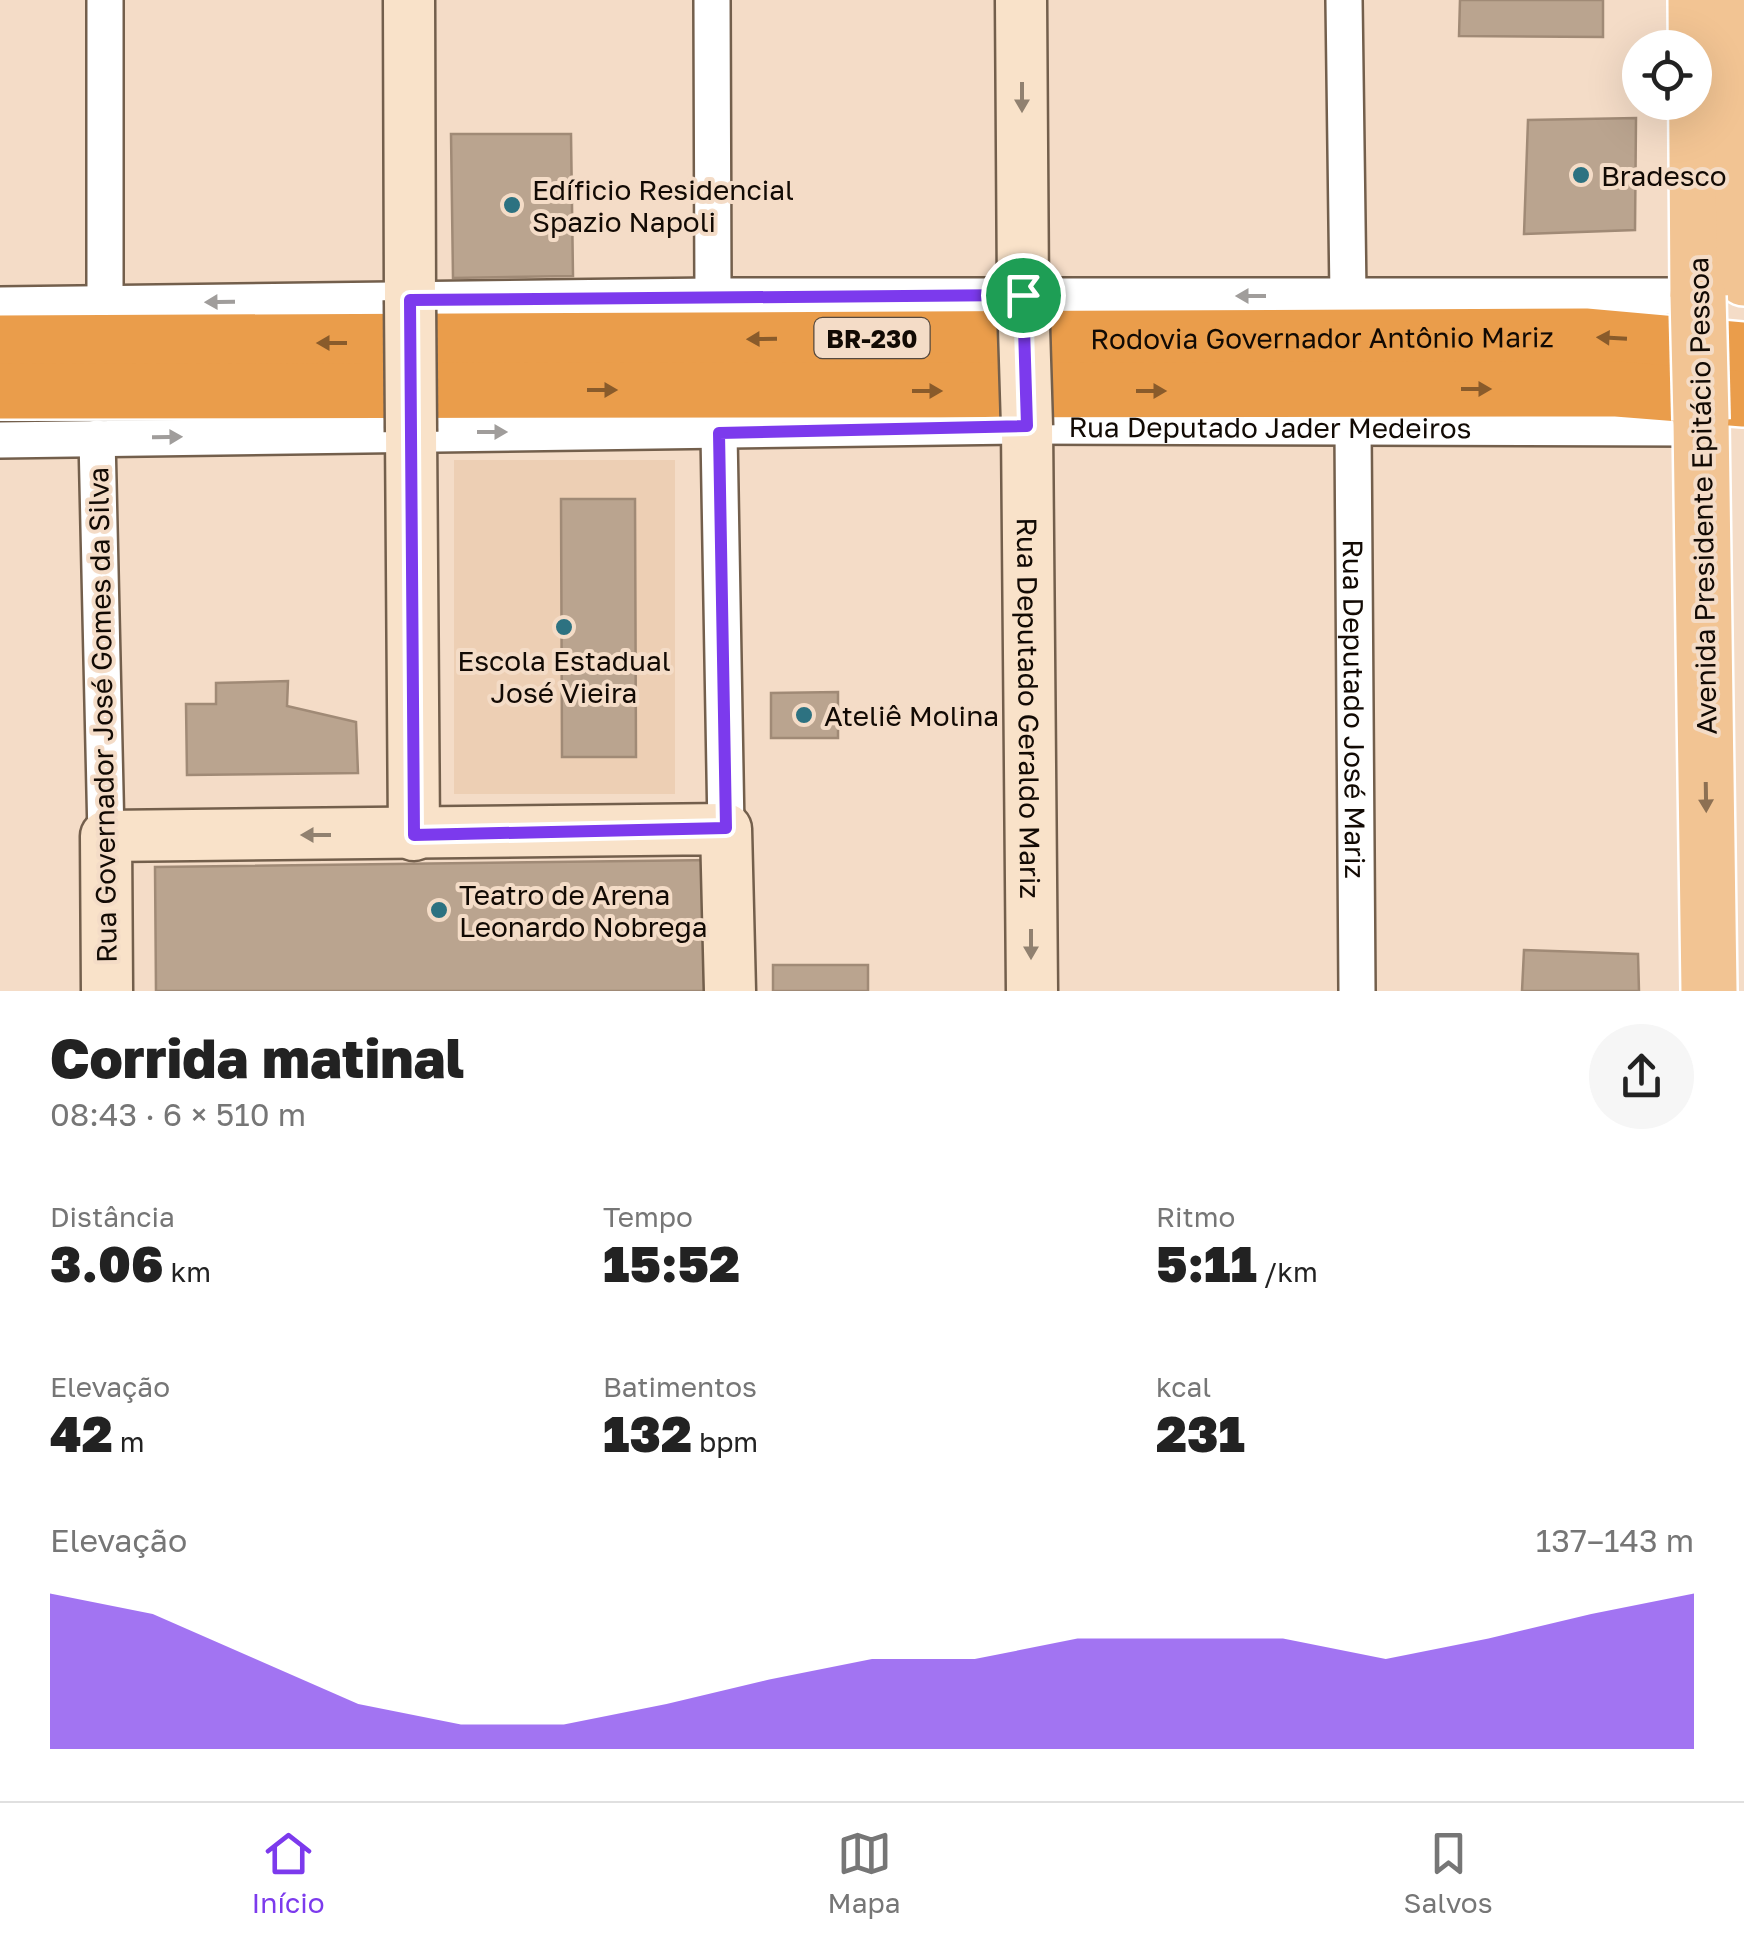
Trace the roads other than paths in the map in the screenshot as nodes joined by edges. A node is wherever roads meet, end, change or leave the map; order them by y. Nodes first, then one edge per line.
1 (106, 0) edge
2 (409, 0) edge
3 (712, 0) edge
4 (1021, 0) edge
5 (1344, 0) edge
6 (1696, 0) edge
7 (1742, 0) edge
8 (1743, 222) edge
9 (1721, 287) edge
10 (1023, 295) junction
11 (713, 296) junction
12 (1348, 296) junction
13 (410, 300) junction
14 (105, 303) junction
15 (0, 305) edge
16 (0, 343) edge
17 (1744, 350) edge
18 (0, 390) edge
19 (1715, 416) edge
20 (1027, 426) junction
21 (1353, 429) junction
22 (412, 432) junction
23 (719, 433) junction
24 (97, 438) junction
25 (0, 440) edge
26 (726, 828) junction
27 (414, 835) junction
28 (106, 836) junction
29 (106, 991) edge
30 (730, 991) edge
31 (1032, 991) edge
32 (1358, 991) edge
33 (1709, 991) edge

1 - 14 street
2 - 13 street
3 - 11 street
4 -> 10 street, Rua Deputado Geraldo Mariz
5 - 12 street
6 - 9 main road, Avenida Presidente Epitácio Pessoa
7 - 8 main road, Avenida Presidente Epitácio Pessoa
8 - 9 main road, Avenida Presidente Epitácio Pessoa
9 - 12 street
9 - 19 main road, Avenida Presidente Epitácio Pessoa, bridge
10 - 11 street
12 -> 10 street
10 - 20 street, Rua Deputado Geraldo Mariz, bridge
11 - 13 street
13 -> 14 street
13 - 22 street, bridge
14 - 15 street
17 -> 16 highway, Rodovia Governador Antônio Mariz / BR-230
18 -> 19 highway, Rodovia Governador Antônio Mariz / BR-230
19 - 21 street, Rua Deputado Jader Medeiros
19 -> 33 main road, Avenida Presidente Epitácio Pessoa
20 - 21 street, Rua Deputado Jader Medeiros
20 - 23 street, Rua Deputado Jader Medeiros
20 -> 31 street, Rua Deputado Geraldo Mariz
21 - 32 street, Rua Deputado José Mariz
22 -> 23 street, Rua Deputado Jader Medeiros
24 -> 22 street, Rua Deputado Jader Medeiros
22 - 27 street
23 - 26 street
24 - 25 street, Rua Deputado Jader Medeiros
24 - 28 street, Rua Governador José Gomes da Silva
26 - 27 street
26 - 30 street
27 -> 28 street
28 - 29 street, Rua Governador José Gomes da Silva

